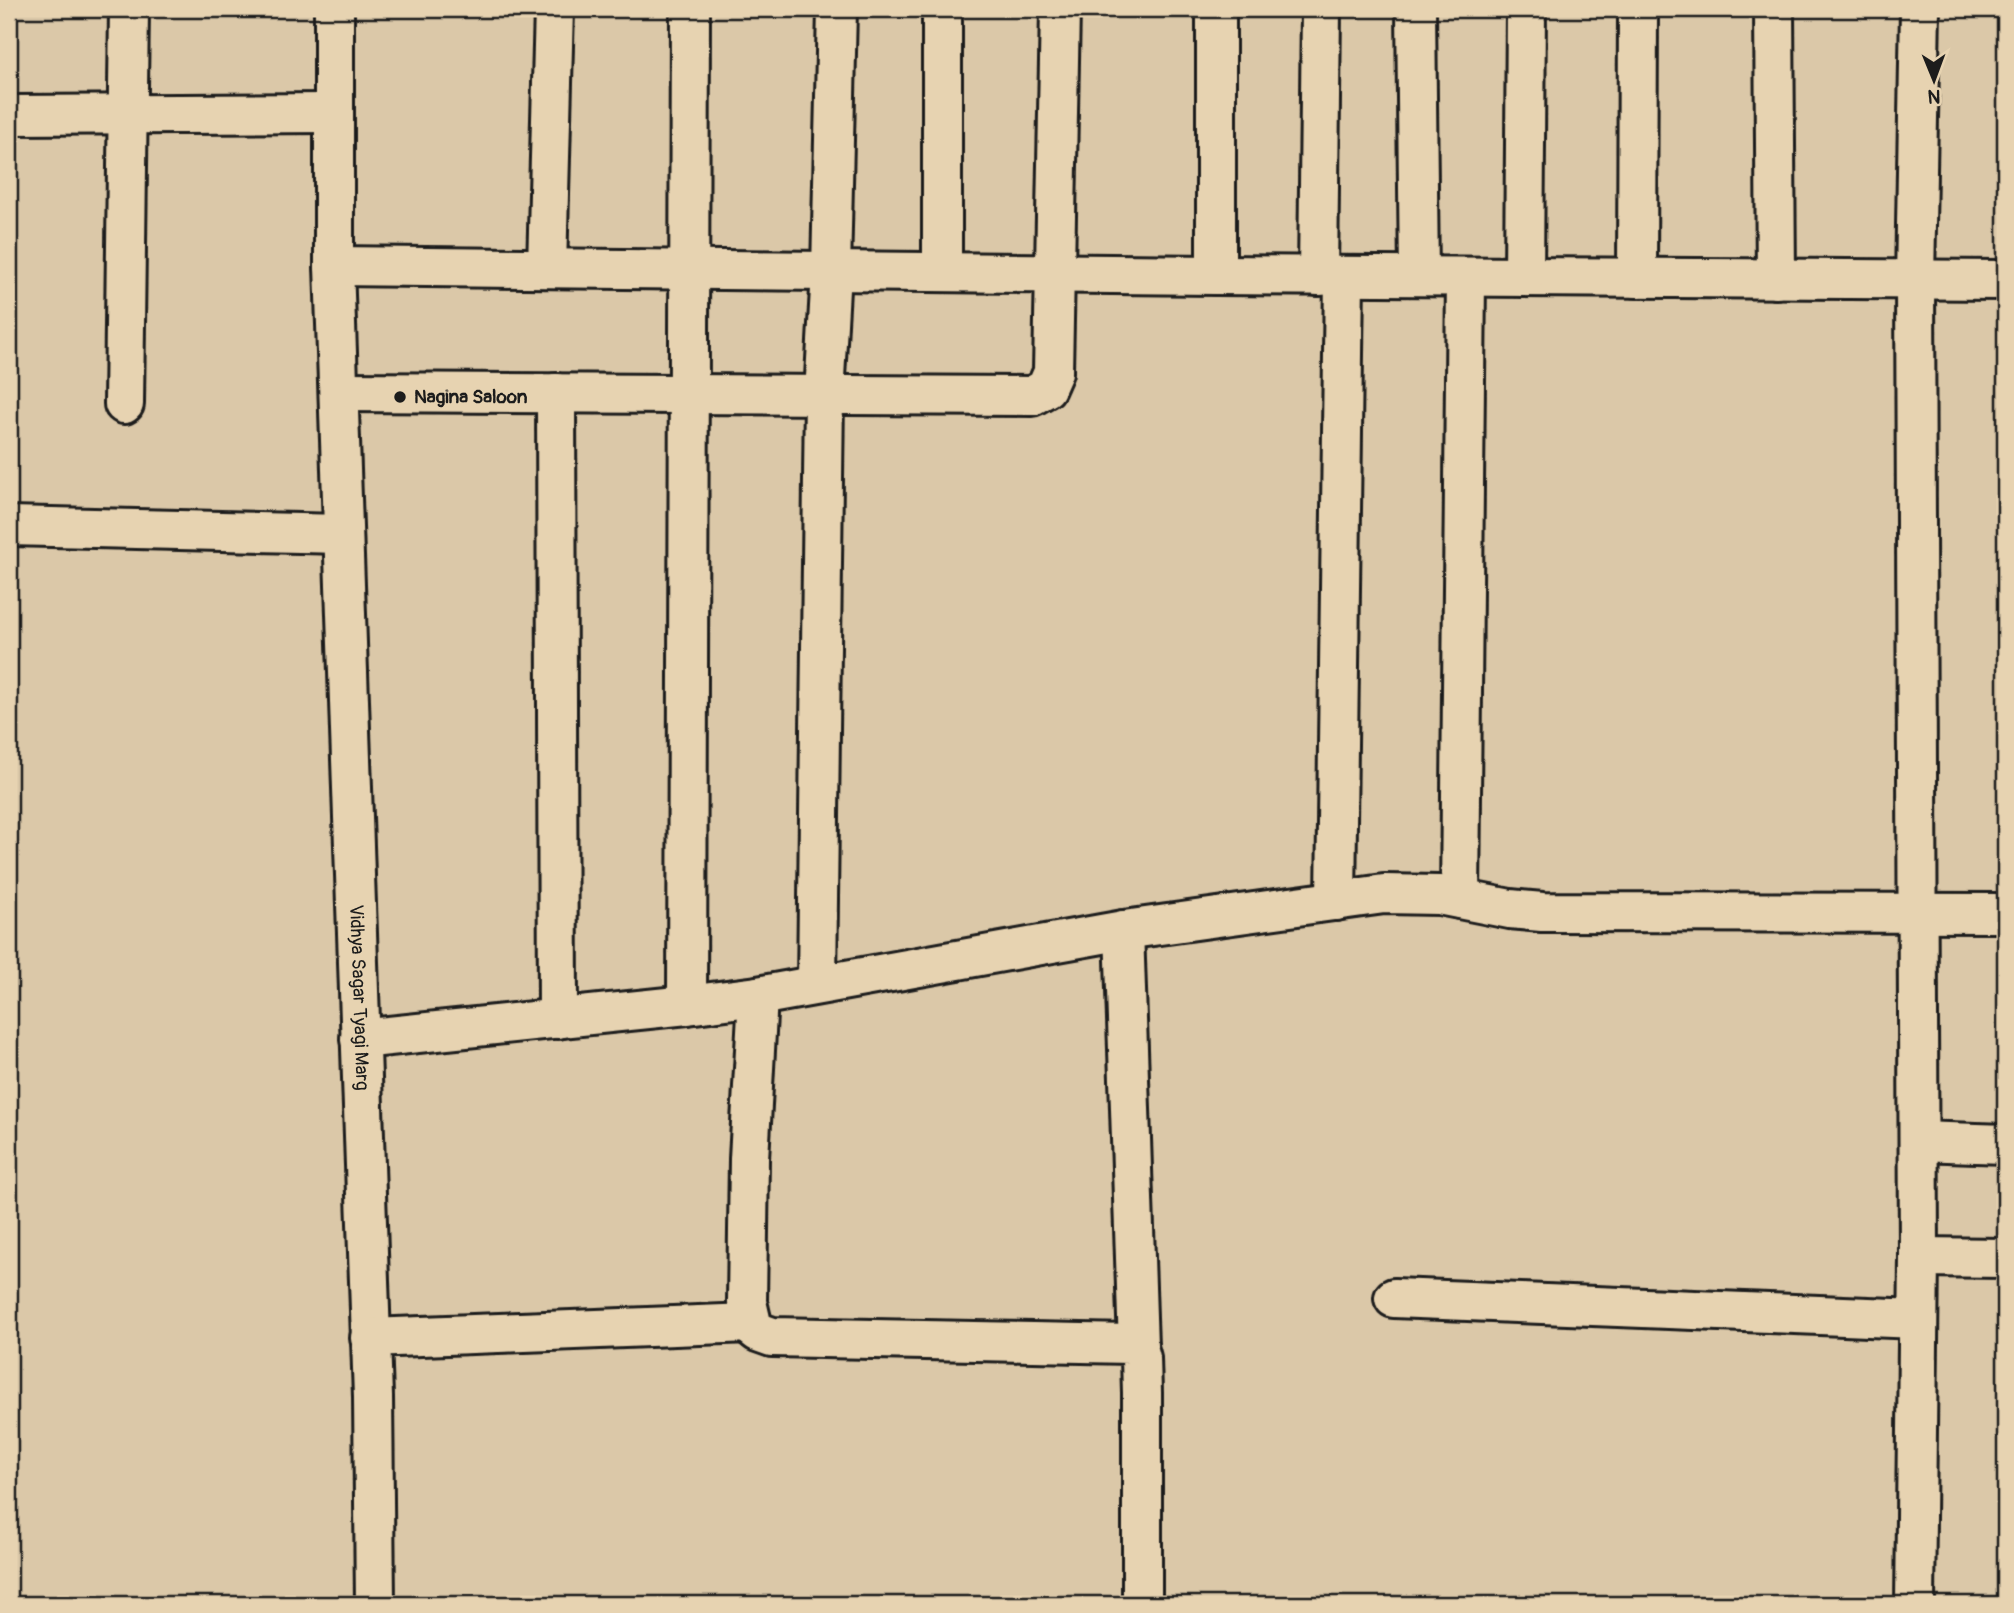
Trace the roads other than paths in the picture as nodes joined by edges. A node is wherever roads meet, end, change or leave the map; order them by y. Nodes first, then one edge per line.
1 (129, 9) edge
2 (334, 9) edge
3 (554, 9) edge
4 (690, 9) edge
5 (837, 9) edge
6 (942, 9) edge
7 (1060, 9) edge
8 (1216, 9) edge
9 (1321, 9) edge
10 (1416, 9) edge
11 (1526, 9) edge
12 (1638, 9) edge
13 (1774, 9) edge
14 (1920, 9) edge
15 (333, 113) junction
16 (129, 114) junction
17 (9, 115) edge
18 (334, 266) junction
19 (547, 268) junction
20 (690, 270) junction
21 (831, 271) junction
22 (942, 272) junction
23 (1054, 274) junction
24 (1216, 275) junction
25 (1331, 276) junction
26 (1419, 276) junction
27 (1466, 277) junction
28 (1524, 277) junction
29 (1637, 278) junction
30 (1776, 279) junction
31 (1915, 280) junction
32 (2005, 280) edge
33 (339, 392) junction
34 (556, 393) junction
35 (688, 394) junction
36 (824, 395) junction
37 (124, 404) dead end
38 (9, 526) edge
39 (343, 534) junction
40 (1460, 899) junction
41 (1336, 901) junction
42 (1918, 912) junction
43 (2005, 913) edge
44 (1124, 930) junction
45 (817, 984) junction
46 (758, 996) junction
47 (687, 1005) junction
48 (558, 1019) junction
49 (360, 1039) junction
50 (1919, 1141) junction
51 (2005, 1144) edge
52 (1919, 1257) junction
53 (2005, 1258) edge
54 (1394, 1298) dead end
55 (1918, 1318) junction
56 (750, 1323) junction
57 (370, 1338) junction
58 (1138, 1347) junction
59 (375, 1604) edge
60 (1142, 1604) edge
61 (1915, 1604) edge

1 - 16 street
2 - 15 street, Vidhya Sagar Tyagi Marg
3 - 19 street
4 - 20 street
5 - 21 street
6 - 22 street
7 - 23 street
8 - 24 street
9 - 25 street
10 - 26 street
11 - 28 street
12 - 29 street
13 - 30 street
14 - 31 street
15 - 16 street
15 - 18 street, Vidhya Sagar Tyagi Marg
16 - 17 street
16 - 37 street
18 - 19 street
18 - 33 street, Vidhya Sagar Tyagi Marg
19 - 20 street
20 - 21 street
20 - 35 street
21 - 22 street
21 - 36 street
22 - 23 street
23 - 24 street
23 - 36 street
24 - 25 street
25 - 26 street
25 - 41 street
26 - 27 street
27 - 28 street
27 - 40 street
28 - 29 street
29 - 30 street
30 - 31 street
31 - 32 street
31 - 42 street
33 - 34 street
33 - 39 street, Vidhya Sagar Tyagi Marg
34 - 35 street
34 - 48 street
35 - 36 street
35 - 47 street
36 - 45 street
38 - 39 street
39 - 49 street, Vidhya Sagar Tyagi Marg
40 - 41 street
40 - 42 street
41 - 44 street
42 - 43 street
42 - 50 street
44 - 45 street
44 - 58 street
45 - 46 street
46 - 47 street
46 - 56 street
47 - 48 street
48 - 49 street
49 - 57 street, Vidhya Sagar Tyagi Marg
50 - 51 street
50 - 52 street
52 - 53 street
52 - 55 street
54 - 55 street
55 - 61 street
56 - 57 street
56 - 58 street
57 - 59 street, Vidhya Sagar Tyagi Marg
58 - 60 street

